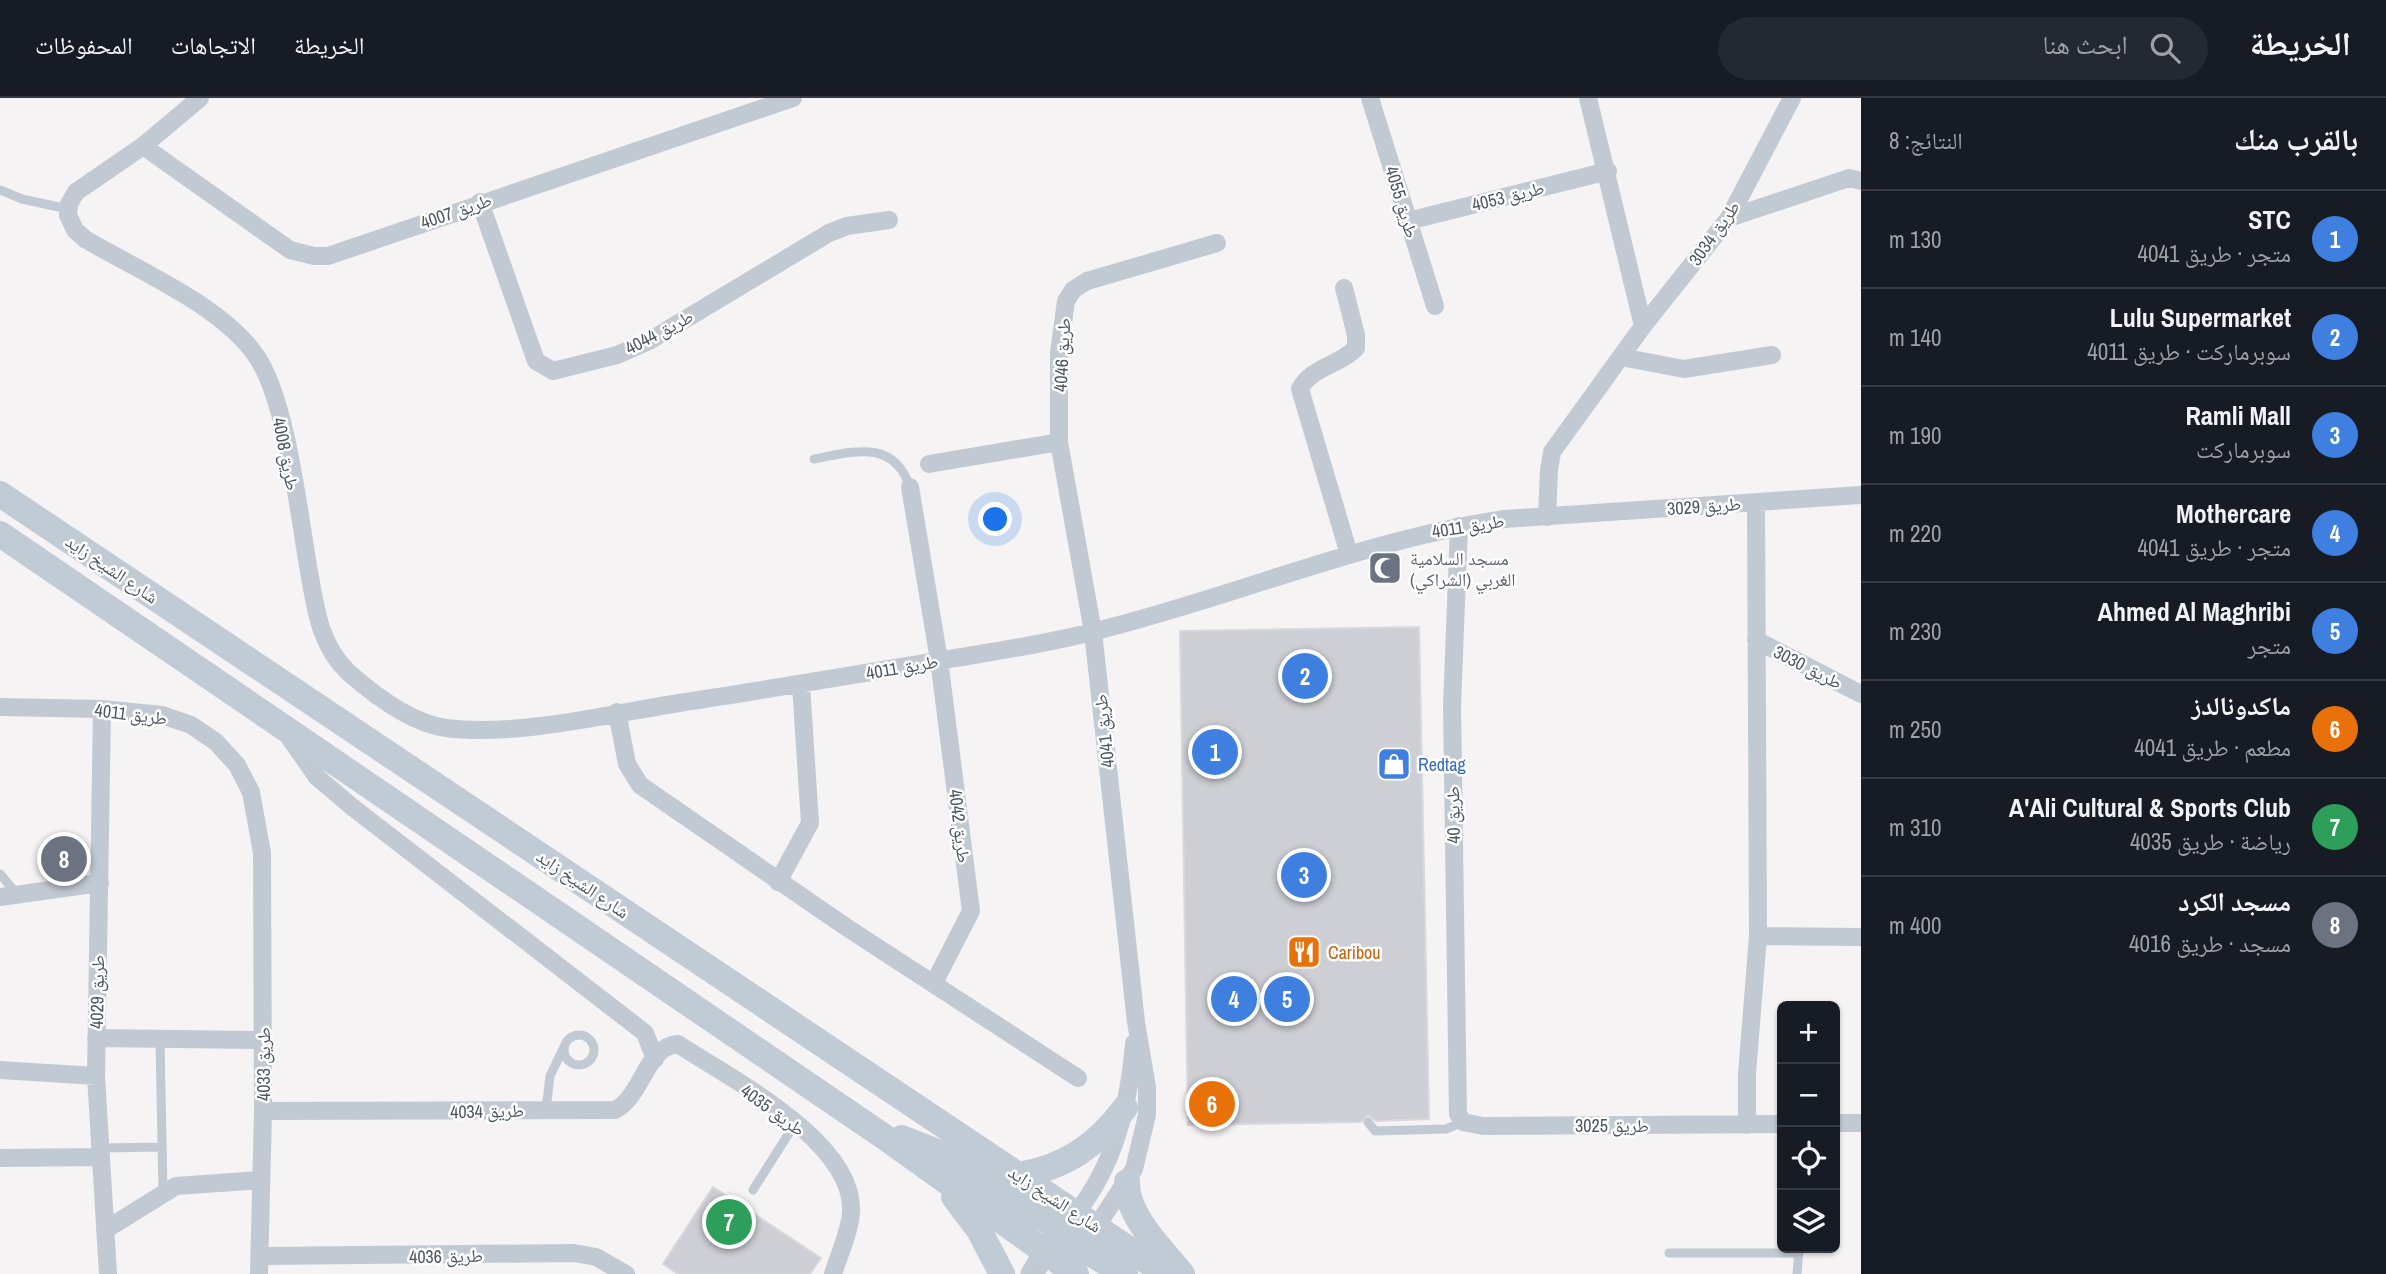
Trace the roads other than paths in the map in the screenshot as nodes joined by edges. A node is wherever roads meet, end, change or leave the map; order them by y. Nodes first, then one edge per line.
1 (200, 98) edge
2 (793, 98) edge
3 (1370, 98) edge
4 (1588, 98) edge
5 (1792, 98) edge
6 (143, 146) junction
7 (1608, 172) junction
8 (1861, 181) edge
9 (0, 190) edge
10 (480, 202) junction
11 (68, 212) junction
12 (1729, 218) junction
13 (889, 220) dead end
14 (1408, 221) junction
15 (1217, 243) dead end
16 (1345, 288) dead end
17 (1435, 306) dead end
18 (1643, 326) junction
19 (1772, 355) dead end
20 (1621, 357) junction
21 (1059, 442) junction
22 (814, 459) dead end
23 (929, 464) dead end
24 (910, 487) joint
25 (0, 494) edge
26 (1861, 495) edge
27 (1756, 502) junction
28 (1547, 516) junction
29 (1459, 526) junction
30 (0, 534) edge
31 (1349, 554) junction
32 (1093, 632) junction
33 (1756, 640) junction
34 (939, 660) junction
35 (801, 685) junction
36 (1861, 694) edge
37 (0, 707) edge
38 (102, 709) junction
39 (617, 712) junction
40 (281, 726) junction
41 (444, 728) joint
42 (262, 853) joint
43 (0, 874) edge
44 (778, 882) junction
45 (100, 883) junction
46 (8, 896) edge
47 (1758, 936) junction
48 (1861, 937) edge
49 (934, 983) junction
50 (1136, 1023) junction
51 (96, 1038) junction
52 (160, 1038) junction
53 (264, 1040) junction
54 (678, 1044) joint
55 (565, 1045) dead end
56 (655, 1059) junction
57 (0, 1070) edge
58 (96, 1076) junction
59 (1078, 1078) dead end
60 (1125, 1108) junction
61 (546, 1110) junction
62 (263, 1111) junction
63 (796, 1122) junction
64 (1368, 1122) dead end
65 (1463, 1122) junction
66 (1861, 1123) edge
67 (1777, 1124) edge
68 (1840, 1124) edge
69 (1747, 1125) junction
70 (883, 1136) junction
71 (162, 1147) junction
72 (100, 1152) junction
73 (0, 1158) edge
74 (935, 1173) junction
75 (1018, 1175) junction
76 (261, 1180) junction
77 (1127, 1182) junction
78 (753, 1190) dead end
79 (163, 1193) junction
80 (106, 1230) junction
81 (1075, 1247) edge
82 (1777, 1251) edge
83 (1669, 1253) dead end
84 (1799, 1253) edge
85 (1039, 1263) edge
86 (260, 1265) edge
87 (400, 1266) edge
88 (108, 1274) edge
89 (626, 1274) edge
90 (833, 1274) edge
91 (1002, 1274) edge
92 (1125, 1274) edge
93 (1166, 1274) edge
94 (1182, 1274) edge
95 (1797, 1274) edge

1 - 6 street
2 - 10 street, طريق 4007
3 - 14 street, طريق 4055
4 - 7 street
5 - 12 street, طريق 3034
6 - 10 street, طريق 4007
6 - 11 street
7 - 14 street, طريق 4053
7 - 18 street
8 - 12 street
9 - 11 lane
10 - 13 street, طريق 4044
11 - 41 street, طريق 4008
12 - 18 street, طريق 3034
14 - 17 street, طريق 4055
15 - 21 street, طريق 4046
16 - 31 street
18 - 20 street, طريق 3034
19 - 20 street
20 - 28 street, طريق 3034
21 - 23 street
21 - 32 street, طريق 4041
22 - 24 lane
24 - 34 street, طريق 4042
25 - 75 main road, شارع الشيخ زايد
26 - 27 street, طريق 3029
27 - 28 street, طريق 3029
27 - 33 street
28 - 29 street, طريق 4011
29 - 31 street, طريق 4011
29 - 65 street, طريق 40
30 - 40 main road, شارع الشيخ زايد
31 - 32 street, طريق 4011
32 - 34 street, طريق 4011
32 - 50 street, طريق 4041
33 - 36 street, طريق 3030
33 - 47 street
34 - 35 street, طريق 4011
34 - 49 street, طريق 4042
35 - 39 street, طريق 4011
35 - 44 street
37 - 38 street, طريق 4011
38 - 42 street, طريق 4011
38 - 45 street, طريق 4029
39 - 41 street, طريق 4011
39 - 44 street
40 - 56 street
40 - 70 main road, شارع الشيخ زايد
42 - 53 street, طريق 4033
43 - 46 lane
44 - 49 street
45 - 46 street
45 - 51 street, طريق 4029
47 - 48 street
47 - 69 street
49 - 59 street
50 - 60 street, طريق 4041
50 - 77 street, طريق 4041
51 - 52 street
51 - 58 street, طريق 4029
52 - 53 street
52 - 71 lane
53 - 62 street, طريق 4033
54 - 56 street, طريق 4034
54 - 63 street, طريق 4035
55 - 61 lane
56 - 61 street, طريق 4034
57 - 58 street
58 - 72 street, طريق 4029
60 - 75 main road
60 - 81 street, طريق 4041
61 - 62 street, طريق 4034
62 - 76 street, طريق 4033
63 - 78 lane
63 - 90 street, طريق 4035
64 - 65 lane
65 - 69 street, طريق 3025
66 - 68 street
67 - 69 street, طريق 3025
70 - 74 main road, شارع الشيخ زايد
70 - 81 main road
71 - 72 lane
71 - 79 lane
72 - 73 street
72 - 80 street, طريق 4029
74 - 85 main road, شارع الشيخ زايد
74 - 91 main road
75 - 81 main road, شارع الشيخ زايد
76 - 79 street
76 - 86 street, طريق 4033
77 - 81 street, طريق 4041
77 - 94 main road
79 - 80 street
80 - 88 street, طريق 4029
81 - 85 main road, شارع الشيخ زايد
81 - 92 main road
81 - 93 main road, شارع الشيخ زايد
82 - 83 lane
84 - 95 lane
86 - 87 street, طريق 4036
87 - 89 street, طريق 4036

